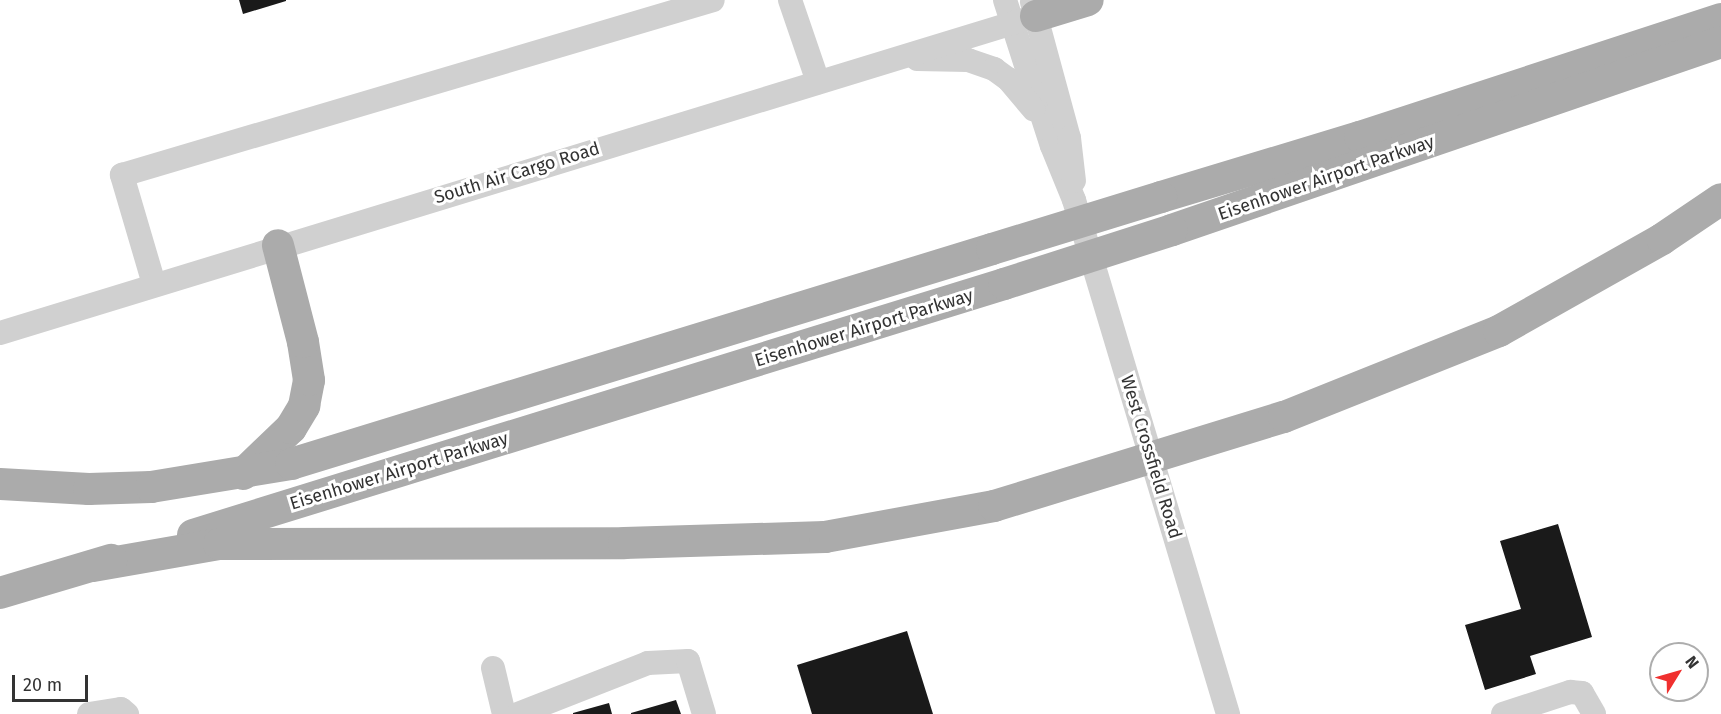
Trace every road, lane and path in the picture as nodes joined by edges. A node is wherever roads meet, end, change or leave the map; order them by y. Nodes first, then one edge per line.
1 (713, 0) edge
2 (790, 0) edge
3 (1005, 0) edge
4 (1088, 0) edge
5 (1026, 13) edge
6 (1721, 19) edge
7 (1721, 42) edge
8 (897, 58) junction
9 (818, 82) junction
10 (1047, 132) junction
11 (1721, 199) edge
12 (1074, 200) junction
13 (278, 245) junction
14 (154, 284) junction
15 (0, 333) edge
16 (1152, 458) junction
17 (243, 474) junction
18 (0, 484) edge
19 (93, 566) junction
20 (0, 593) edge
21 (493, 668) dead end
22 (89, 714) edge
23 (127, 714) edge
24 (504, 714) edge
25 (518, 714) edge
26 (704, 714) edge
27 (1228, 714) edge
28 (1503, 714) edge
29 (1594, 714) edge

1 - 14 street
2 - 9 street
3 - 5 street, West Crossfield Road
4 - 5 main road
5 - 8 street, South Air Cargo Road
5 - 10 street, West Crossfield Road
5 - 12 street, West Crossfield Road
6 - 17 main road, Eisenhower Airport Parkway, bridge
7 - 19 main road, Eisenhower Airport Parkway, bridge
8 - 9 street, South Air Cargo Road
8 - 10 street
9 - 13 street, South Air Cargo Road
10 - 12 street, West Crossfield Road
11 - 16 main road
12 - 16 street, West Crossfield Road
13 - 14 street, South Air Cargo Road
13 - 17 main road
14 - 15 street, South Air Cargo Road
16 - 19 main road
16 - 27 street, West Crossfield Road
17 - 18 main road, Eisenhower Airport Parkway
19 - 20 main road, Eisenhower Airport Parkway
21 - 24 street
22 - 23 street
25 - 26 street
28 - 29 street

